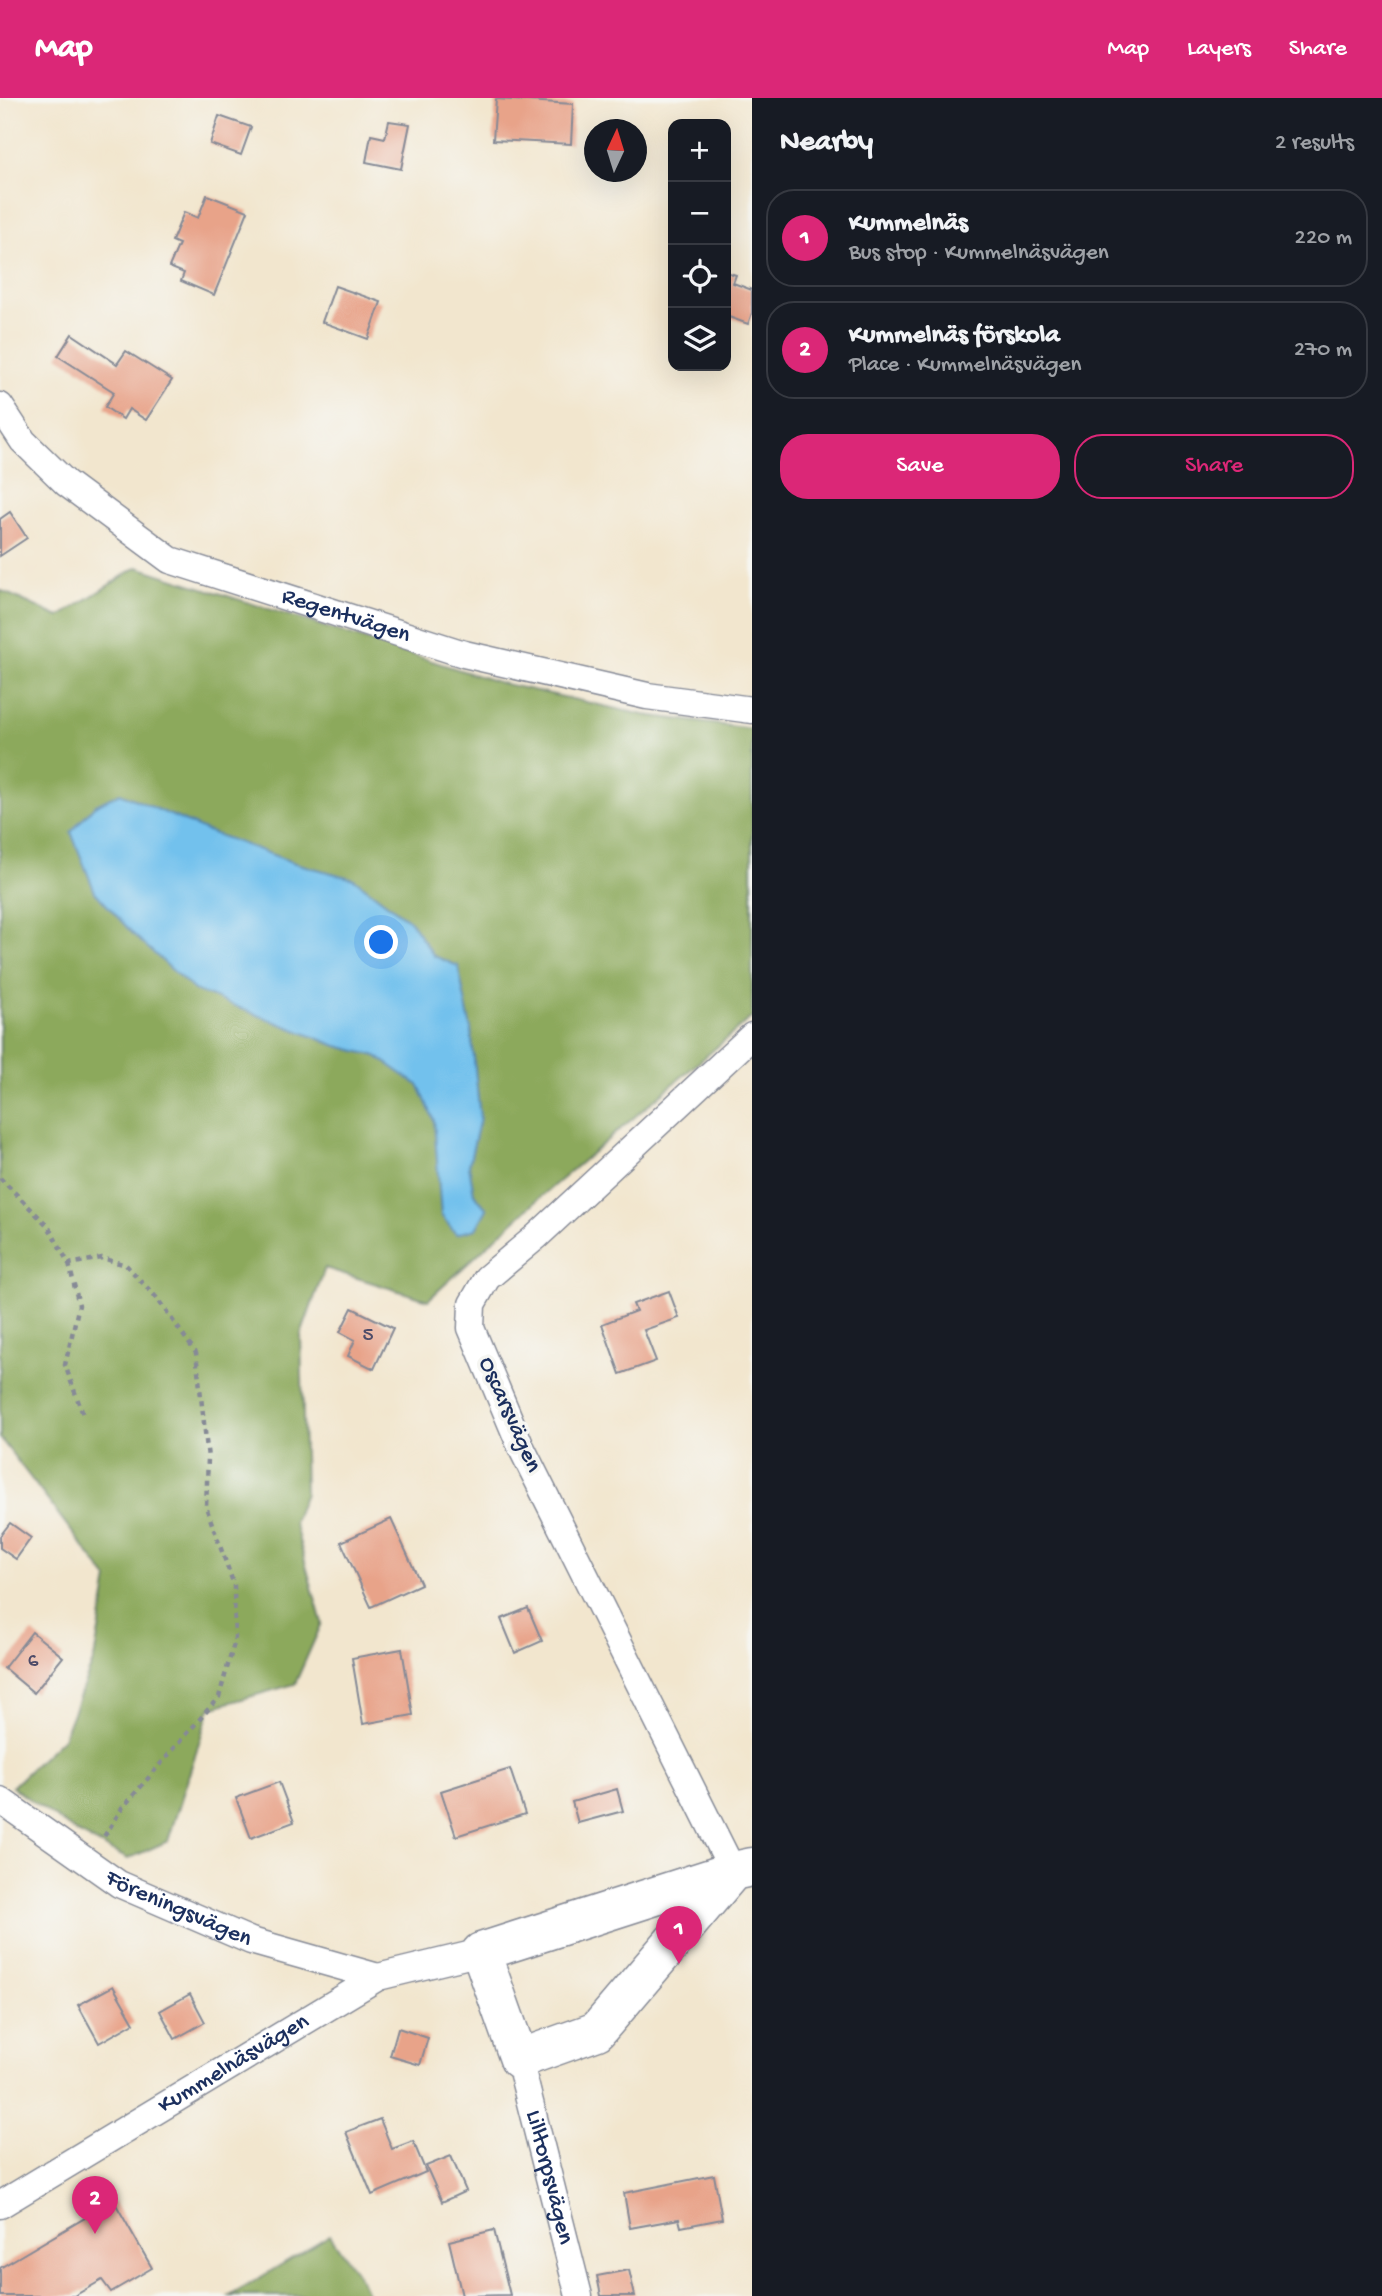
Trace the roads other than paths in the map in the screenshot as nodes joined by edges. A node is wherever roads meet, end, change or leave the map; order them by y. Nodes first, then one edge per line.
1 (0, 406) edge
2 (752, 709) edge
3 (752, 1036) edge
4 (0, 1800) edge
5 (743, 1869) edge
6 (481, 1952) junction
7 (378, 1977) junction
8 (519, 2059) junction
9 (0, 2205) edge
10 (579, 2296) edge

1 - 2 street, Regentvägen
3 - 5 street, Oscarsvägen
4 - 7 street, Föreningsvägen
5 - 6 street, Kummelnäsvägen
5 - 8 street
6 - 7 street, Kummelnäsvägen
6 - 8 street
7 - 9 street, Kummelnäsvägen
8 - 10 street, Lilltorpsvägen

